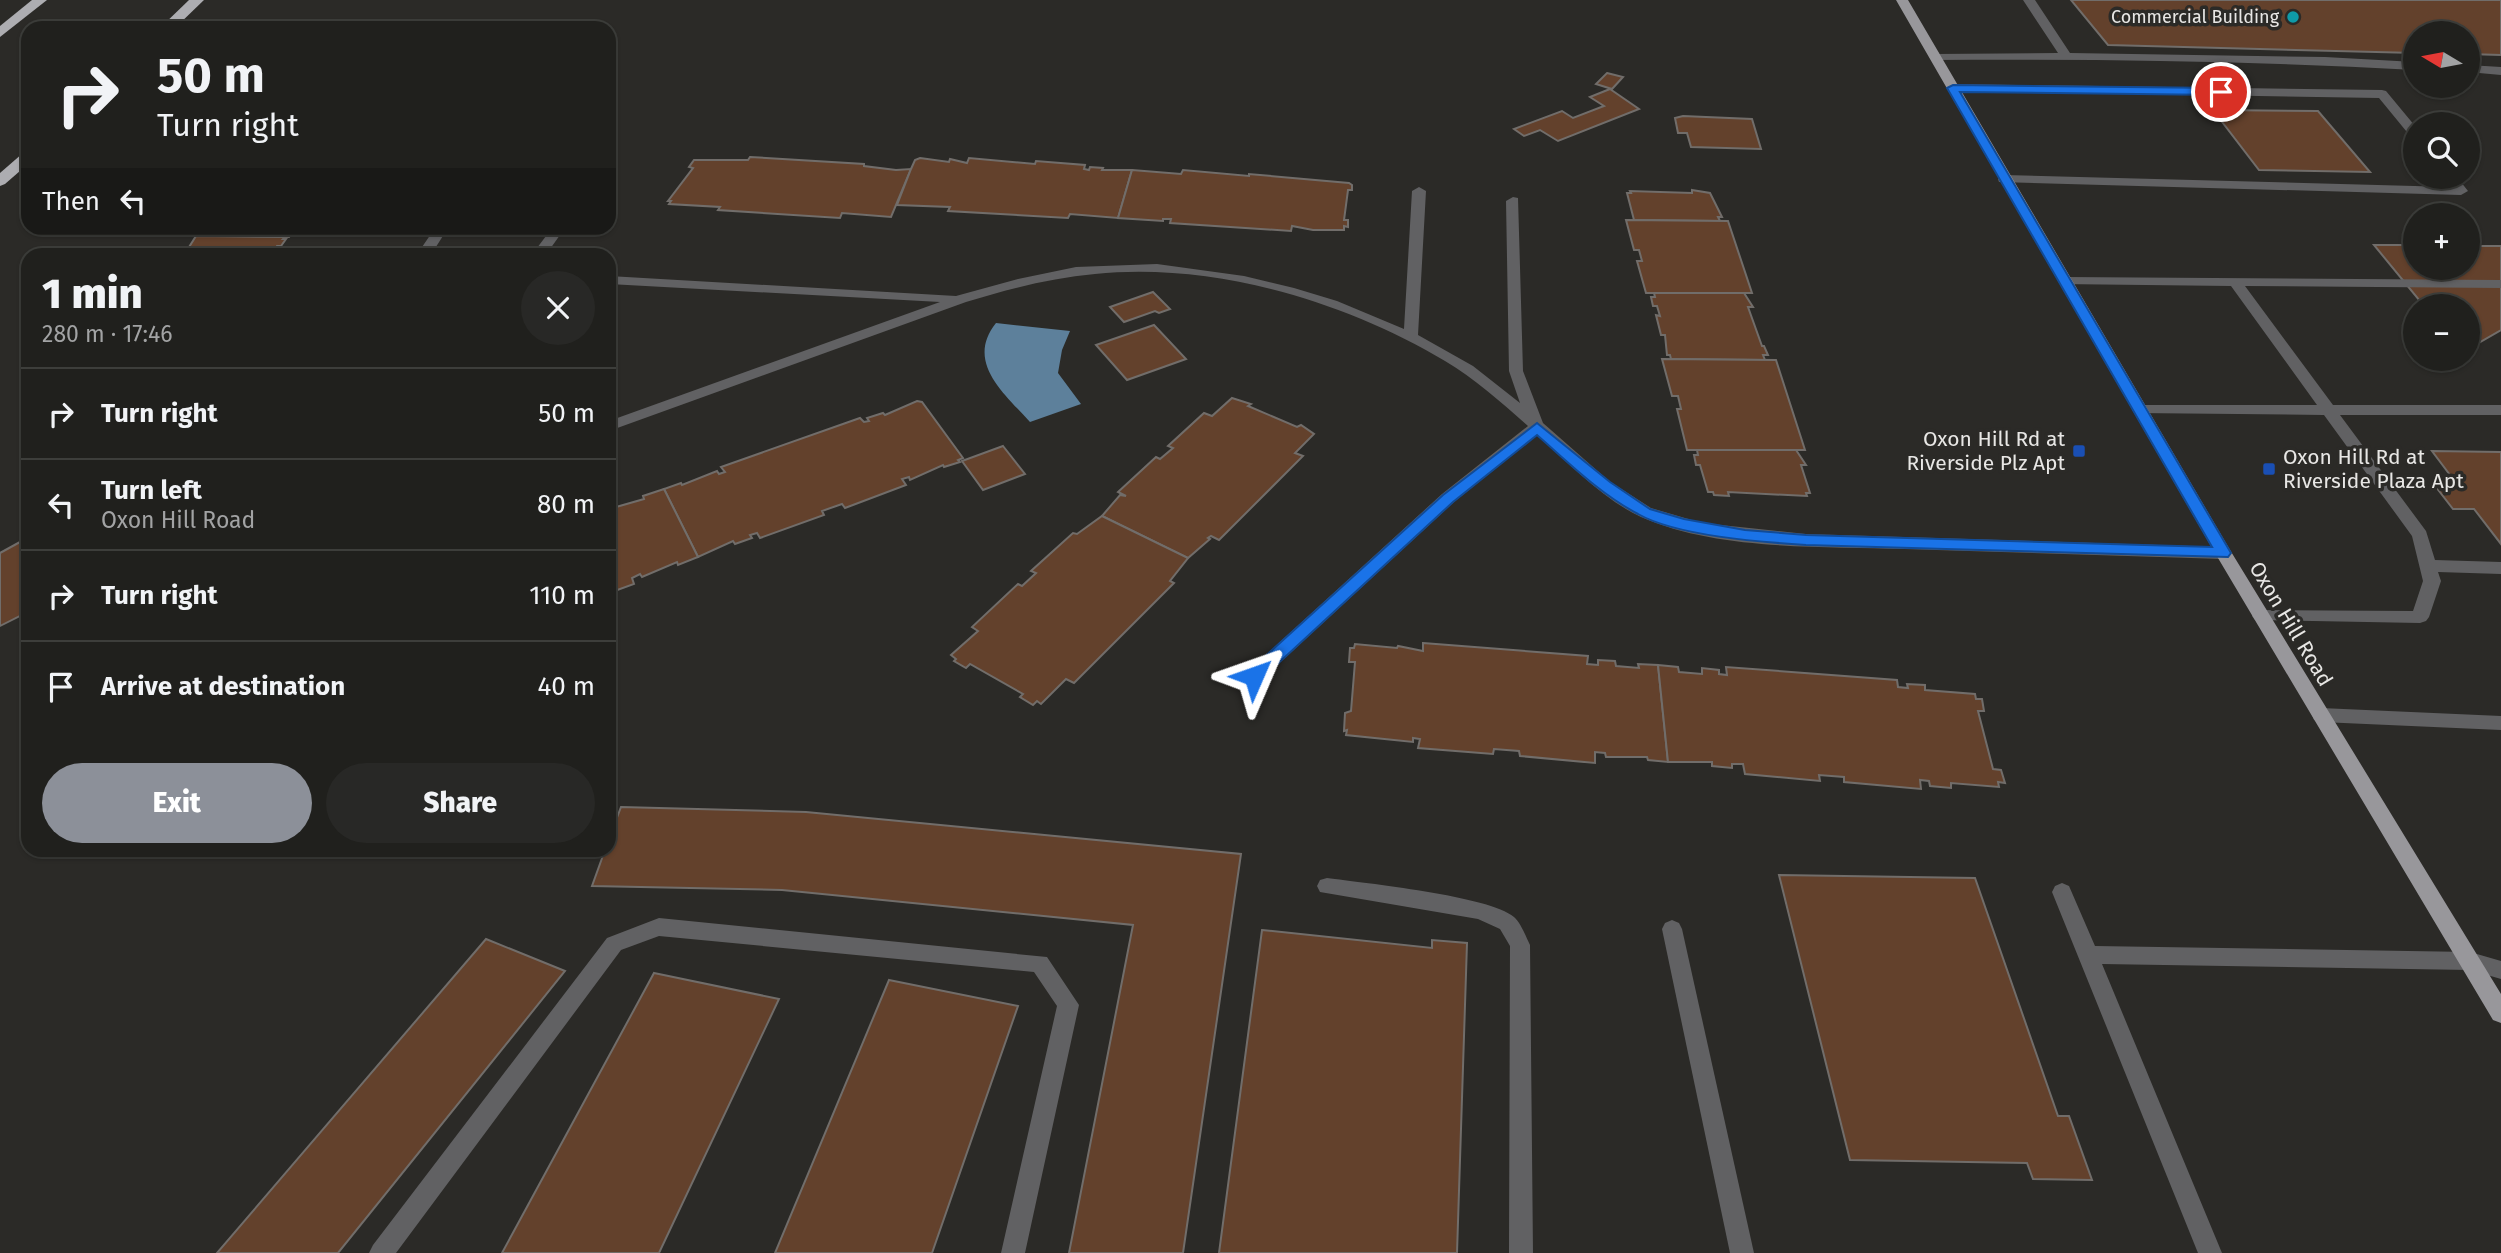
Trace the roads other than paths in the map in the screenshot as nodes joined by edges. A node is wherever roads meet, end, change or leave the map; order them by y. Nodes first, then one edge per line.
1 (40, 0) edge
2 (197, 0) edge
3 (1902, 0) edge
4 (2029, 0) edge
5 (174, 21) edge
6 (0, 33) edge
7 (2066, 56) junction
8 (1935, 57) junction
9 (2403, 65) edge
10 (2480, 70) edge
11 (2501, 71) edge
12 (1953, 88) junction
13 (2403, 119) edge
14 (21, 162) edge
15 (2004, 179) junction
16 (0, 181) edge
17 (2459, 189) edge
18 (1419, 191) dead end
19 (1513, 201) dead end
20 (616, 280) edge
21 (2064, 281) junction
22 (2235, 282) junction
23 (2501, 284) edge
24 (961, 299) junction
25 (1411, 339) junction
26 (2140, 410) junction
27 (2329, 410) junction
28 (2501, 410) edge
29 (616, 423) edge
30 (1537, 428) junction
31 (2223, 553) junction
32 (2428, 566) junction
33 (2501, 568) edge
34 (2261, 616) junction
35 (1254, 676) dead end
36 (2321, 715) junction
37 (2501, 723) edge
38 (1327, 886) dead end
39 (2062, 892) dead end
40 (1672, 929) dead end
41 (2088, 955) junction
42 (2470, 961) junction
43 (2501, 970) edge
44 (2501, 1013) edge
45 (381, 1253) edge
46 (1013, 1253) edge
47 (1521, 1253) edge
48 (1742, 1253) edge
49 (2210, 1253) edge

1 - 6 highway
2 - 5 highway
3 - 8 main road, Oxon Hill Road
4 - 7 lane
7 - 8 lane
7 - 9 lane
8 - 12 main road, Oxon Hill Road
10 - 11 lane
12 - 13 lane
12 - 15 main road, Oxon Hill Road
14 - 16 highway
15 - 17 lane
15 - 21 main road, Oxon Hill Road
18 - 25 lane
19 - 30 lane
20 - 24 lane
21 - 22 lane
21 - 26 main road, Oxon Hill Road
22 - 23 lane
22 - 27 lane
24 - 25 lane
24 - 29 lane
25 - 30 lane
26 - 27 lane
26 - 31 main road, Oxon Hill Road
27 - 28 lane
27 - 32 lane
30 - 31 lane
30 - 35 lane
31 - 34 main road, Oxon Hill Road
32 - 33 lane
32 - 34 lane
34 - 36 main road, Oxon Hill Road
36 - 37 lane
36 - 42 main road, Oxon Hill Road
38 - 47 lane
39 - 41 lane
40 - 48 lane
41 - 42 lane
41 - 49 lane
42 - 43 lane
42 - 44 main road, Oxon Hill Road
45 - 46 lane

